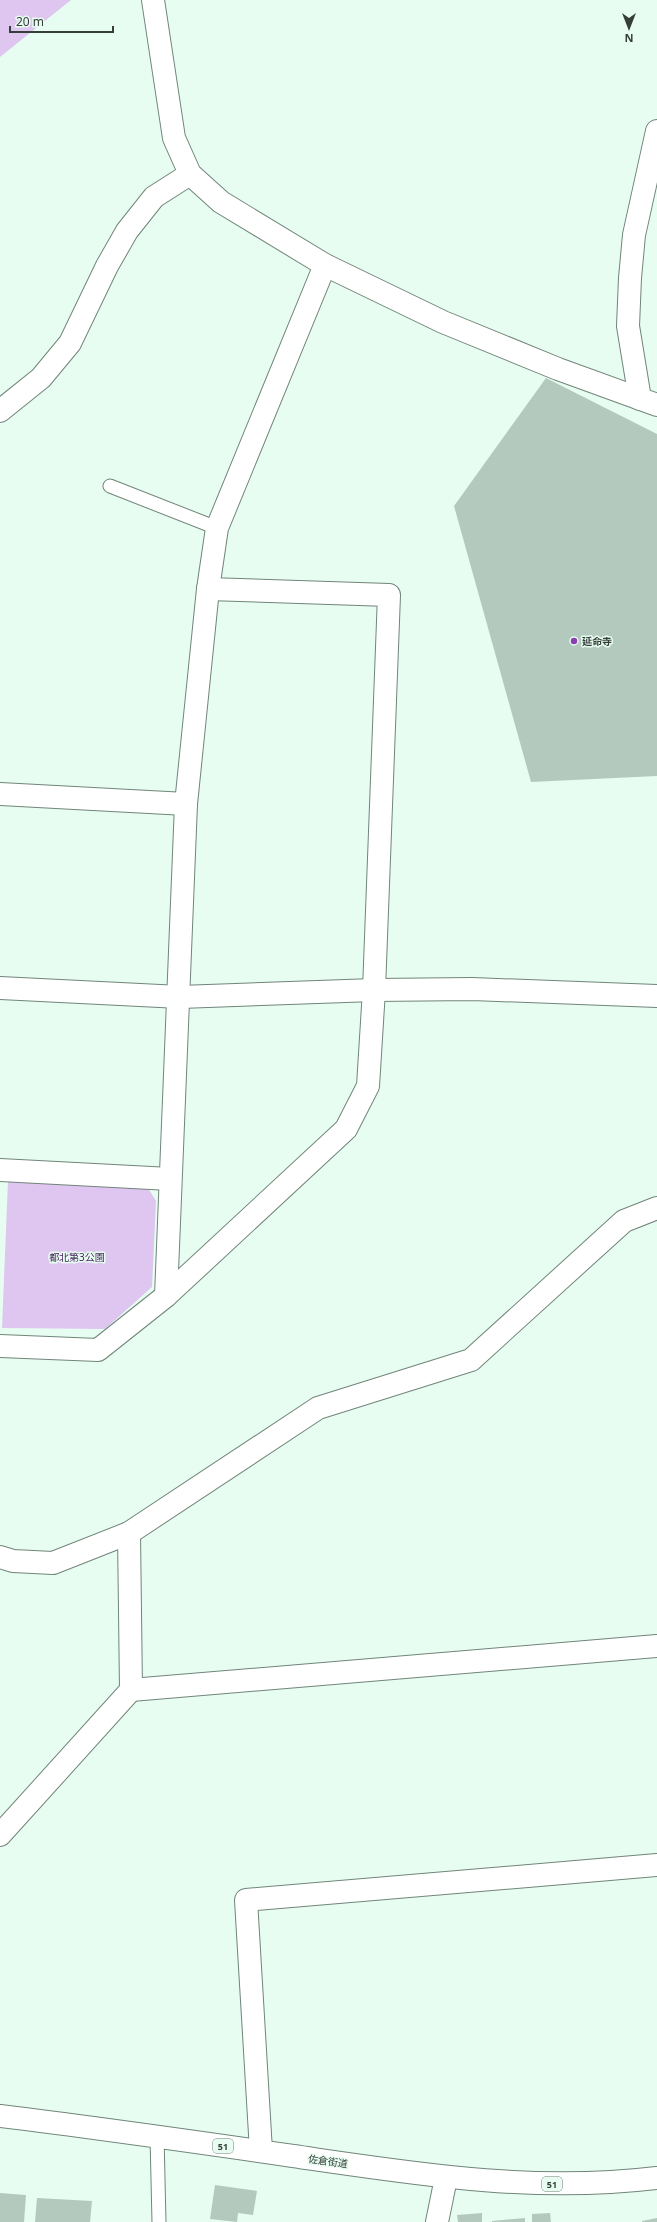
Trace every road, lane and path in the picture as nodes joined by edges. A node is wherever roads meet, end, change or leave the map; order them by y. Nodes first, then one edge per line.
1 (153, 0) edge
2 (657, 131) edge
3 (190, 174) junction
4 (325, 265) junction
5 (648, 402) edge
6 (0, 410) edge
7 (110, 486) dead end
8 (217, 528) junction
9 (208, 589) junction
10 (0, 794) edge
11 (186, 804) junction
12 (0, 988) edge
13 (374, 990) junction
14 (657, 996) edge
15 (180, 997) junction
16 (0, 1170) edge
17 (170, 1179) junction
18 (657, 1208) edge
19 (166, 1296) junction
20 (0, 1346) edge
21 (129, 1534) junction
22 (0, 1557) edge
23 (657, 1646) edge
24 (131, 1690) junction
25 (0, 1835) edge
26 (657, 1865) edge
27 (0, 2116) edge
28 (157, 2136) junction
29 (262, 2151) junction
30 (446, 2178) junction
31 (657, 2178) edge
32 (160, 2222) edge
33 (437, 2222) edge

1 - 3 main road
2 - 5 main road
3 - 4 main road
3 - 6 main road
4 - 5 main road
4 - 8 main road
7 - 8 lane
8 - 9 main road
9 - 11 main road
9 - 13 main road
10 - 11 main road
11 - 15 main road
12 - 15 main road
13 - 14 main road
13 - 15 main road
13 - 19 main road
15 - 17 main road
16 - 17 main road
17 - 19 main road
18 - 21 main road
19 - 20 main road
21 - 22 main road
21 - 24 main road
23 - 24 main road
24 - 25 main road
26 - 29 main road
27 - 28 main road, 佐倉街道 / 51
28 - 29 main road, 佐倉街道 / 51
28 - 32 lane
29 - 30 main road, 佐倉街道 / 51
30 - 31 main road, 佐倉街道 / 51
30 - 33 main road

